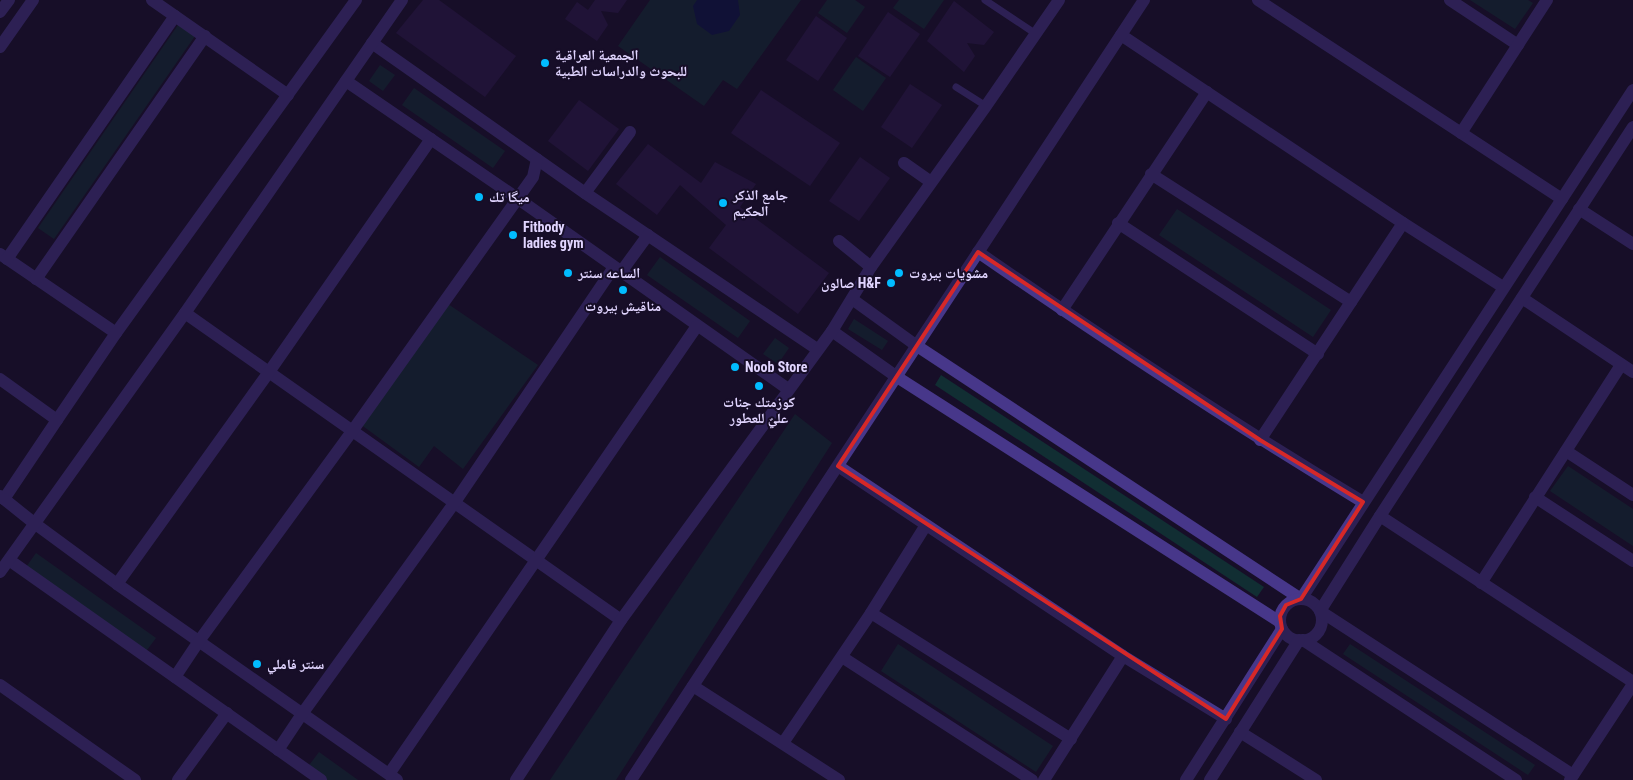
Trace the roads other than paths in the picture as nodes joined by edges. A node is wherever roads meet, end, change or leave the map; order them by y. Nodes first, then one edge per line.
1 (9, 0) edge
2 (33, 0) edge
3 (152, 0) edge
4 (402, 0) edge
5 (985, 0) edge
6 (1059, 0) edge
7 (1144, 0) edge
8 (1450, 0) edge
9 (1547, 0) edge
10 (1262, 1) edge
11 (350, 2) edge
12 (0, 12) edge
13 (175, 16) junction
14 (1036, 34) junction
15 (1121, 35) junction
16 (205, 36) junction
17 (372, 43) junction
18 (1518, 45) junction
19 (0, 47) edge
20 (346, 81) junction
21 (956, 87) dead end
22 (1633, 90) edge
23 (1207, 92) junction
24 (288, 95) junction
25 (986, 106) junction
26 (1633, 127) edge
27 (630, 132) dead end
28 (1461, 133) junction
29 (431, 139) junction
30 (538, 159) junction
31 (904, 163) dead end
32 (1151, 174) junction
33 (931, 182) junction
34 (585, 193) junction
35 (517, 198) junction
36 (1562, 198) junction
37 (1579, 209) junction
38 (1403, 222) junction
39 (1118, 223) junction
40 (648, 235) junction
41 (839, 241) dead end
42 (1633, 244) edge
43 (978, 252) junction
44 (3, 256) edge
45 (871, 267) junction
46 (618, 270) junction
47 (36, 278) junction
48 (1503, 287) junction
49 (1522, 298) junction
50 (852, 299) junction
51 (1351, 302) junction
52 (1062, 310) junction
53 (185, 314) junction
54 (697, 326) junction
55 (832, 331) junction
56 (116, 333) junction
57 (917, 346) junction
58 (817, 350) junction
59 (1318, 354) junction
60 (1621, 365) junction
61 (269, 372) junction
62 (1633, 372) edge
63 (896, 376) junction
64 (0, 379) edge
65 (788, 389) junction
66 (57, 420) junction
67 (353, 430) junction
68 (1260, 440) junction
69 (1566, 450) junction
70 (838, 466) junction
71 (1633, 495) edge
72 (1535, 497) junction
73 (2, 498) edge
74 (455, 502) junction
75 (1363, 502) junction
76 (1380, 516) junction
77 (34, 523) junction
78 (926, 525) junction
79 (9, 560) junction
80 (536, 560) junction
81 (1633, 562) edge
82 (0, 572) edge
83 (1481, 583) junction
84 (117, 584) junction
85 (1301, 599) junction
86 (1320, 611) junction
87 (871, 613) junction
88 (622, 620) junction
89 (1281, 626) junction
90 (1301, 640) junction
91 (199, 641) junction
92 (1124, 656) junction
93 (842, 657) junction
94 (175, 677) junction
95 (1633, 683) edge
96 (0, 685) edge
97 (693, 686) junction
98 (227, 713) junction
99 (302, 714) junction
100 (1226, 719) junction
101 (1240, 732) junction
102 (1071, 739) junction
103 (783, 743) junction
104 (278, 750) junction
105 (393, 777) edge
106 (1571, 777) edge
107 (636, 778) edge
108 (135, 780) edge
109 (178, 780) edge
110 (321, 780) edge
111 (516, 780) edge
112 (840, 780) edge
113 (1032, 780) edge
114 (1044, 780) edge
115 (1186, 780) edge
116 (1210, 780) edge
117 (1316, 780) edge
118 (1516, 780) edge

1 - 12 street
2 - 19 street
3 - 13 street
4 - 17 street
5 - 14 lane
6 - 14 street
7 - 15 street
8 - 18 street
9 - 18 street
10 - 28 street
11 - 24 street
13 - 16 street
13 - 44 street
14 - 25 street
15 - 23 street
15 - 43 street
16 - 24 street
16 - 47 street
17 - 20 street
17 - 30 street
18 - 28 street
20 - 29 street
20 - 53 street
21 - 25 lane
22 - 36 street
23 - 32 street
23 - 38 street
24 - 56 street
25 - 33 street
26 - 37 street
27 - 34 street
28 - 36 street
29 - 35 street
29 - 61 street
30 - 34 street
30 - 35 street
31 - 33 street
32 - 39 street
32 - 51 street
33 - 45 street
34 - 40 street
35 - 46 street
35 - 67 street
36 - 48 street
37 - 42 street
37 - 49 street
38 - 48 street
38 - 51 street
39 - 52 street
39 - 59 street
40 - 46 street
40 - 58 street
41 - 45 street
43 - 52 street
43 - 57 street
44 - 47 street
45 - 50 street
46 - 54 street
46 - 74 street
47 - 56 street
48 - 75 street
49 - 60 street
49 - 76 street
50 - 55 street
50 - 57 street
51 - 59 street
52 - 68 street
53 - 61 street
53 - 77 street
54 - 65 street
54 - 80 street
55 - 58 street
55 - 63 street
56 - 66 street
57 - 63 street
57 - 85 street
58 - 65 street
59 - 68 street
60 - 62 street
60 - 69 street
61 - 67 street
61 - 84 street
63 - 70 street
63 - 89 street
64 - 66 street
65 - 88 street
66 - 73 street
67 - 74 street
67 - 91 street
68 - 75 street
69 - 71 street
69 - 72 street
70 - 78 street
70 - 97 street
72 - 81 street
72 - 83 street
73 - 77 street
74 - 80 street
74 - 99 street
75 - 85 street
76 - 83 street
76 - 86 street
77 - 79 street
77 - 84 street
78 - 87 street
78 - 92 street
79 - 82 street
79 - 94 street
80 - 88 street
80 - 105 street
83 - 95 street
84 - 91 street
85 - 86 street
85 - 89 street
86 - 90 street
86 - 106 street
87 - 93 street
87 - 102 street
88 - 111 street
89 - 90 street
89 - 100 street
90 - 101 street
90 - 118 street
91 - 94 street
91 - 99 street
92 - 100 street
92 - 102 street
93 - 103 street
93 - 113 street
94 - 98 street
95 - 106 street
96 - 108 street
97 - 103 street
97 - 107 street
98 - 104 street
98 - 109 street
99 - 104 street
99 - 105 street
100 - 115 street
101 - 116 street
101 - 117 street
102 - 114 street
103 - 112 street
104 - 110 street

